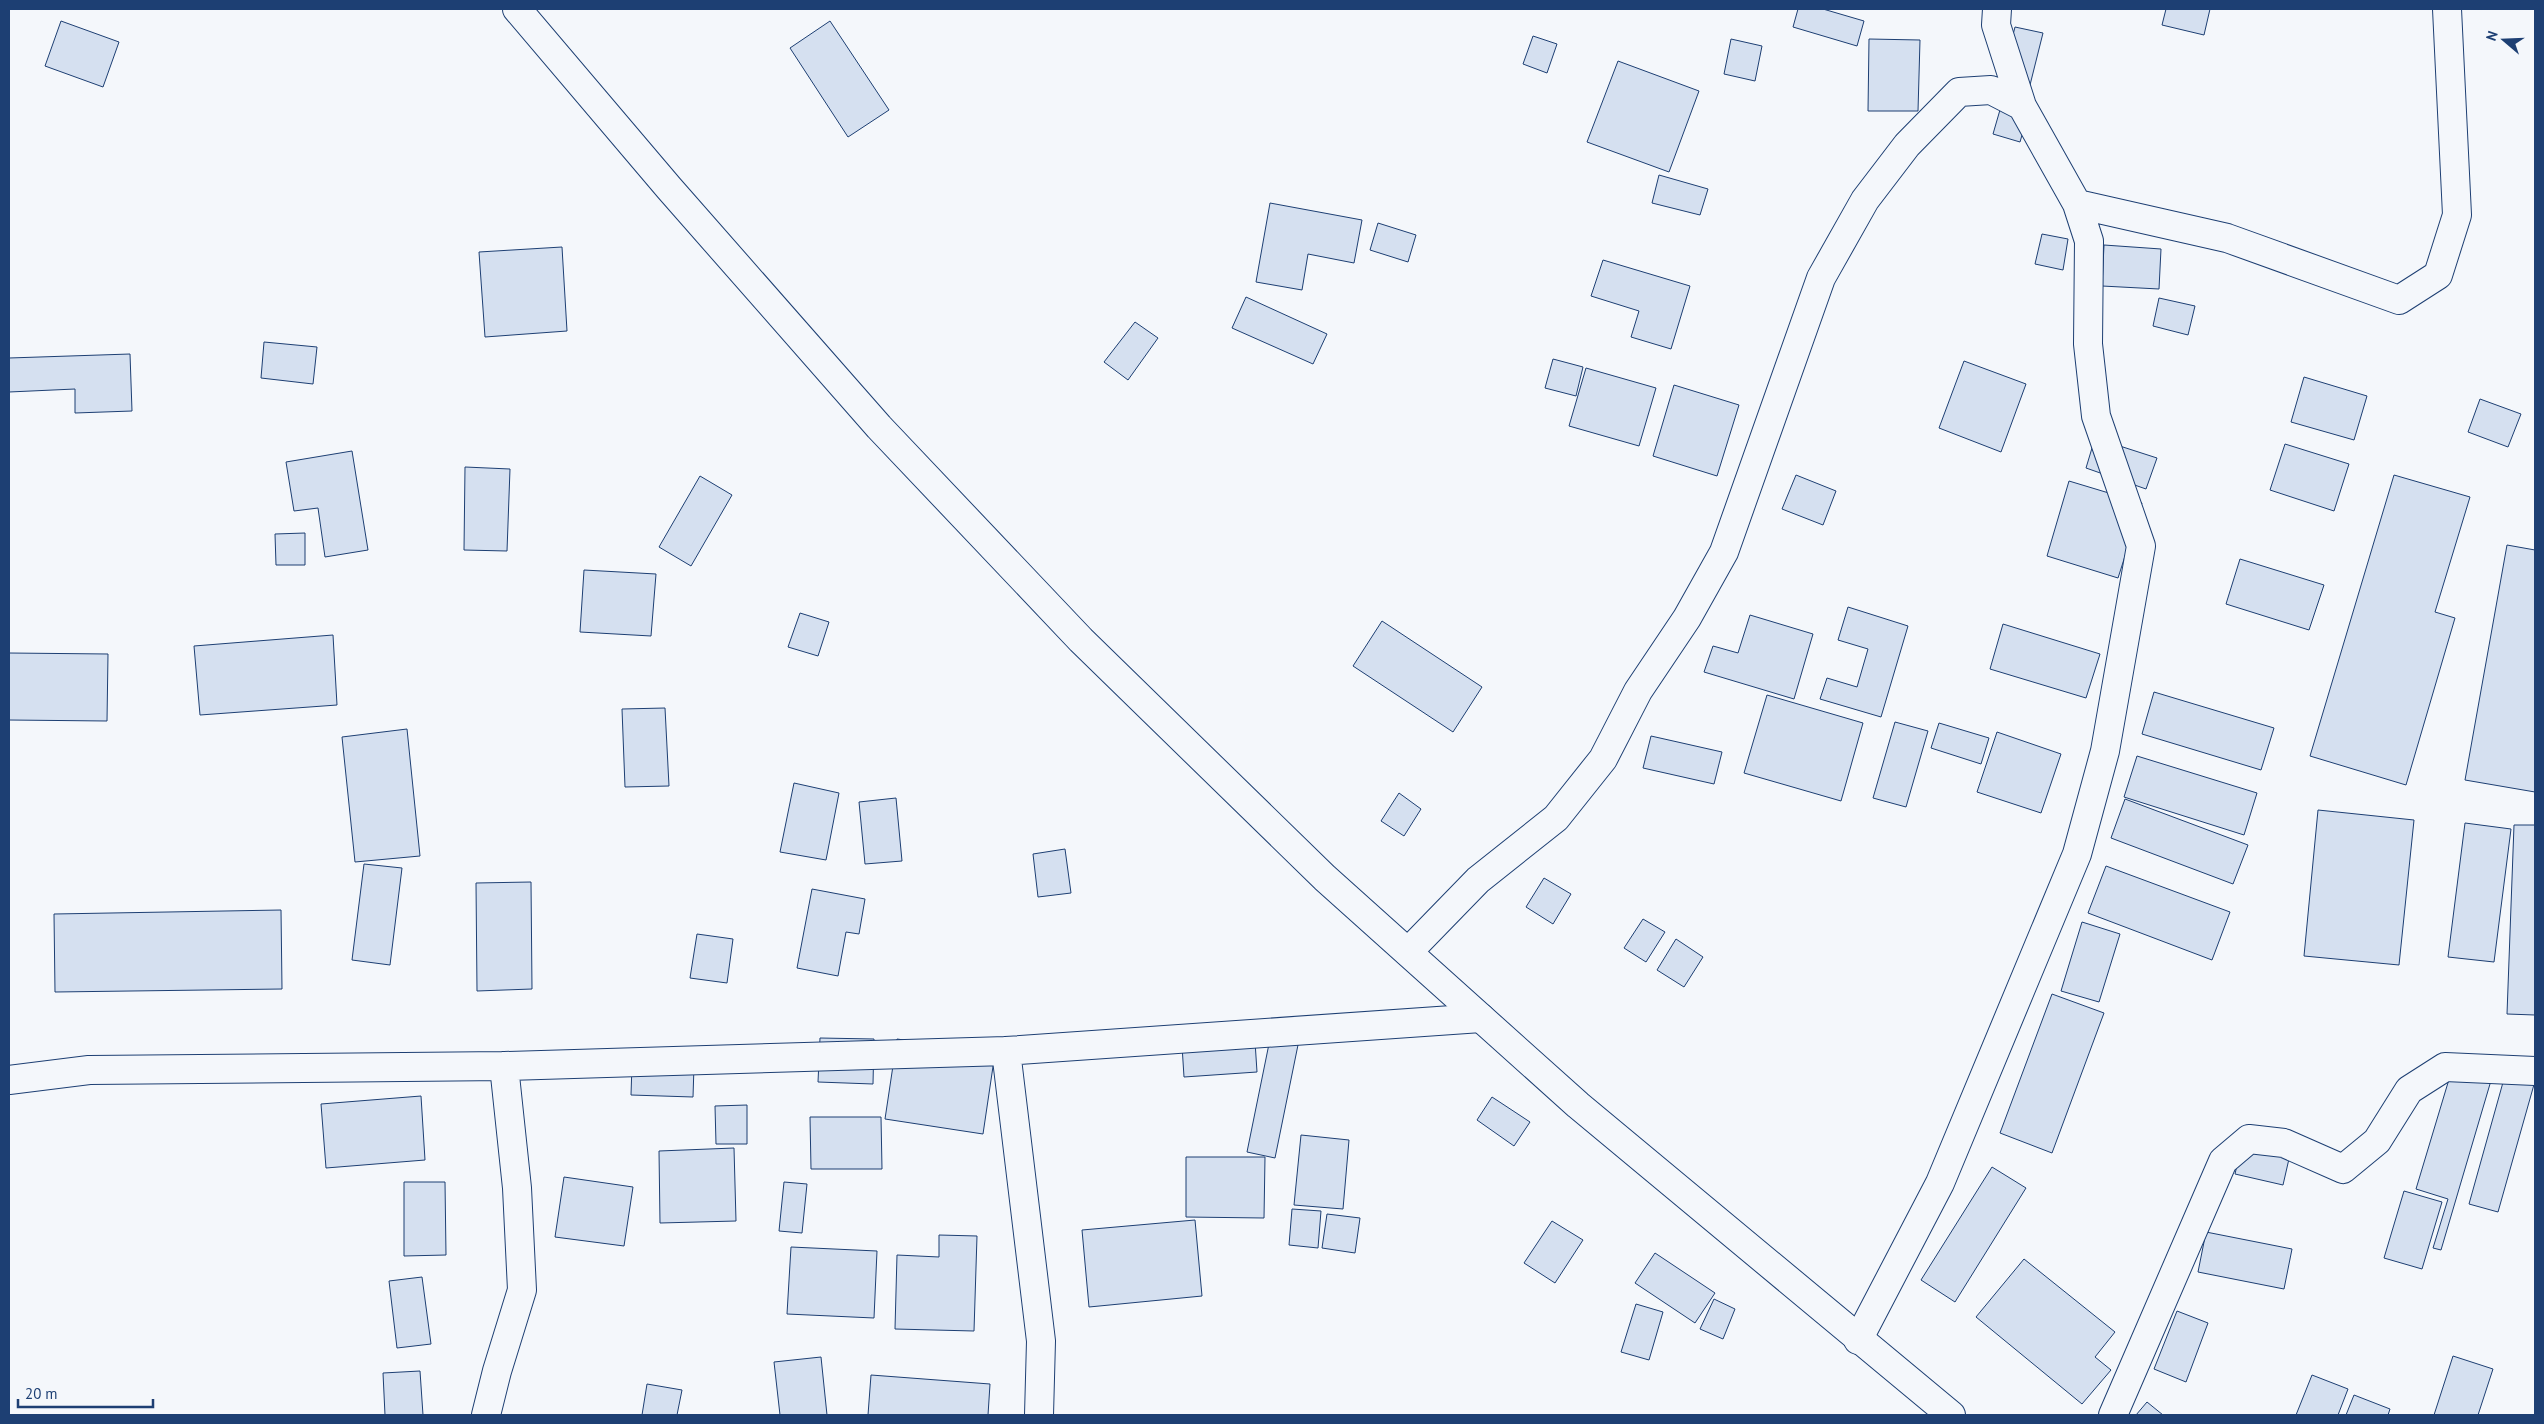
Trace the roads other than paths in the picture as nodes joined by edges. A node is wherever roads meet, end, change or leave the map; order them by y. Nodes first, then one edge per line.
1 (517, 9) edge
2 (1997, 9) edge
3 (2447, 9) edge
4 (2022, 106) junction
5 (2077, 204) junction
6 (1408, 952) junction
7 (1481, 1018) junction
8 (1006, 1051) junction
9 (504, 1066) junction
10 (2535, 1071) edge
11 (9, 1080) edge
12 (1858, 1340) junction
13 (486, 1415) edge
14 (1038, 1415) edge
15 (1951, 1415) edge
16 (2112, 1415) edge

1 - 6 main road
2 - 4 main road
3 - 5 main road
4 - 5 main road
4 - 6 main road
5 - 12 main road
6 - 7 main road
7 - 8 main road
7 - 12 main road
8 - 9 main road
8 - 14 main road
9 - 11 main road
9 - 13 main road
10 - 16 main road
12 - 15 main road

